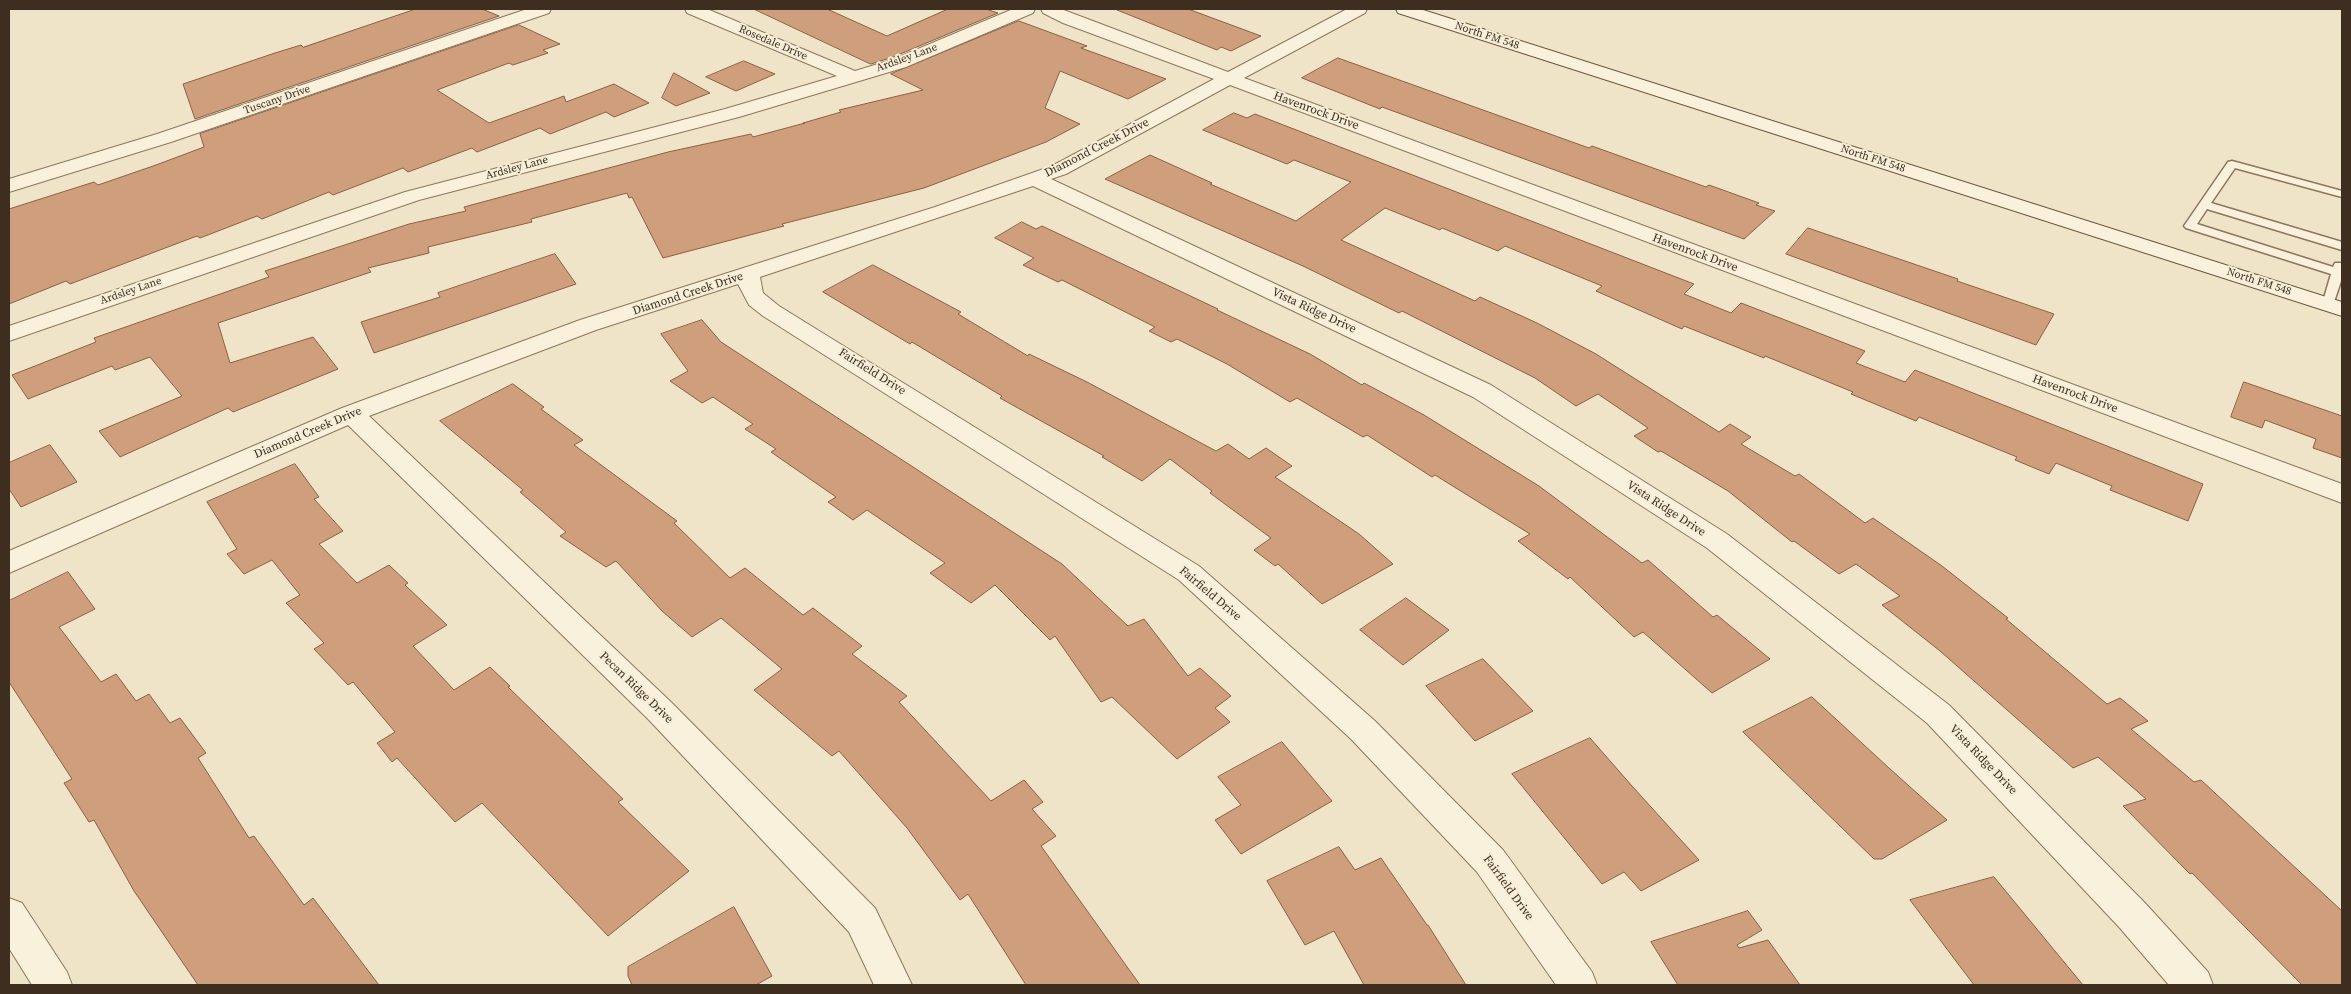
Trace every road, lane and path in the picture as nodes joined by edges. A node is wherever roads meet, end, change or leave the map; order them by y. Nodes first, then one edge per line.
1 (543, 9) edge
2 (693, 9) edge
3 (1027, 9) edge
4 (1049, 9) edge
5 (1358, 9) edge
6 (1404, 9) edge
7 (854, 77) junction
8 (1229, 78) junction
9 (1034, 179) junction
10 (9, 186) edge
11 (2342, 194) edge
12 (2205, 205) junction
13 (2276, 240) junction
14 (2342, 246) edge
15 (2307, 250) junction
16 (2339, 271) edge
17 (748, 274) junction
18 (2335, 307) edge
19 (9, 334) edge
20 (351, 414) junction
21 (2342, 494) edge
22 (9, 563) edge
23 (9, 916) edge
24 (53, 985) edge
25 (893, 985) edge
26 (1578, 985) edge
27 (2194, 985) edge

1 - 10 street, Tuscany Drive
2 - 7 street, Rosedale Drive
3 - 7 street, Ardsley Lane
4 - 8 street, Havenrock Drive
5 - 8 street, Diamond Creek Drive
6 - 18 street, North FM 548
7 - 19 street, Ardsley Lane
8 - 9 street, Diamond Creek Drive
8 - 21 street, Havenrock Drive
9 - 17 street, Diamond Creek Drive
9 - 27 street, Vista Ridge Drive
11 - 12 lane
12 - 13 lane
12 - 13 lane
13 - 15 lane
13 - 15 lane
14 - 15 lane
15 - 16 lane
16 - 18 lane
17 - 20 street, Diamond Creek Drive
17 - 26 street, Fairfield Drive
20 - 22 street, Diamond Creek Drive
20 - 25 street, Pecan Ridge Drive
23 - 24 street

